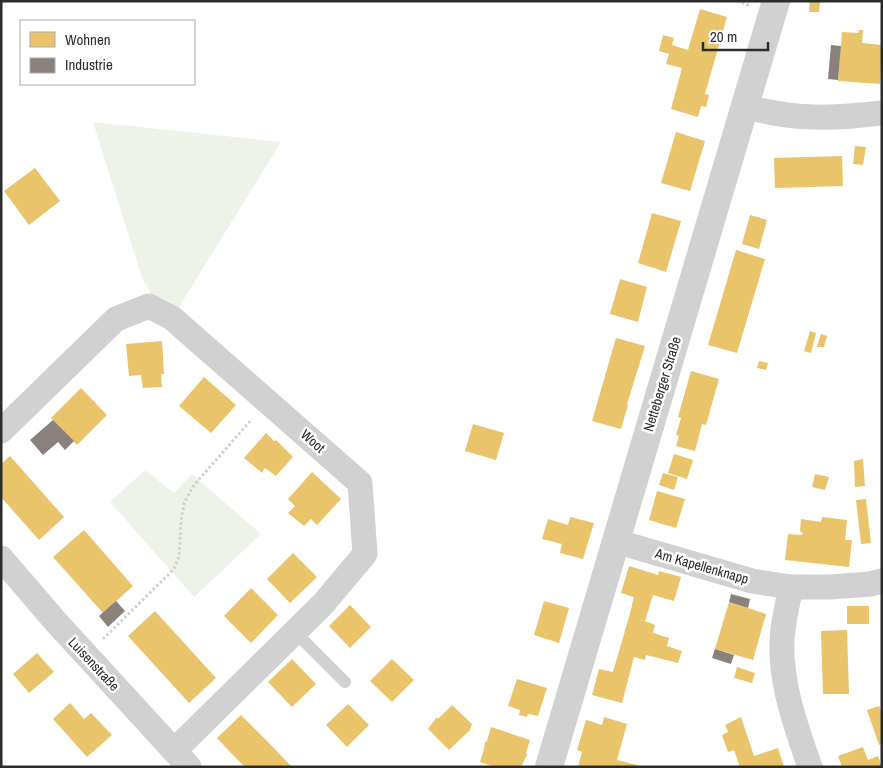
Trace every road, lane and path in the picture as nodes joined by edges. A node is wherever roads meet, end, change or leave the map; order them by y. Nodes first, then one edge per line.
1 (776, 1) edge
2 (744, 106) junction
3 (882, 113) edge
4 (267, 401) junction
5 (1, 431) edge
6 (615, 541) junction
7 (1, 558) edge
8 (882, 581) edge
9 (791, 587) junction
10 (294, 632) junction
11 (86, 655) junction
12 (345, 682) dead end
13 (182, 759) edge
14 (549, 767) edge
15 (810, 767) edge

1 - 2 street, Netteberger Straße
2 - 3 street
2 - 6 street, Netteberger Straße
4 - 5 street, Woot
4 - 10 street, Woot
4 - 11 path
6 - 9 street, Am Kapellenknapp
6 - 14 street, Netteberger Straße
7 - 11 street, Luisenstraße
8 - 9 street, Am Kapellenknapp
9 - 15 street
10 - 12 lane
10 - 13 street, Woot
11 - 13 street, Luisenstraße

